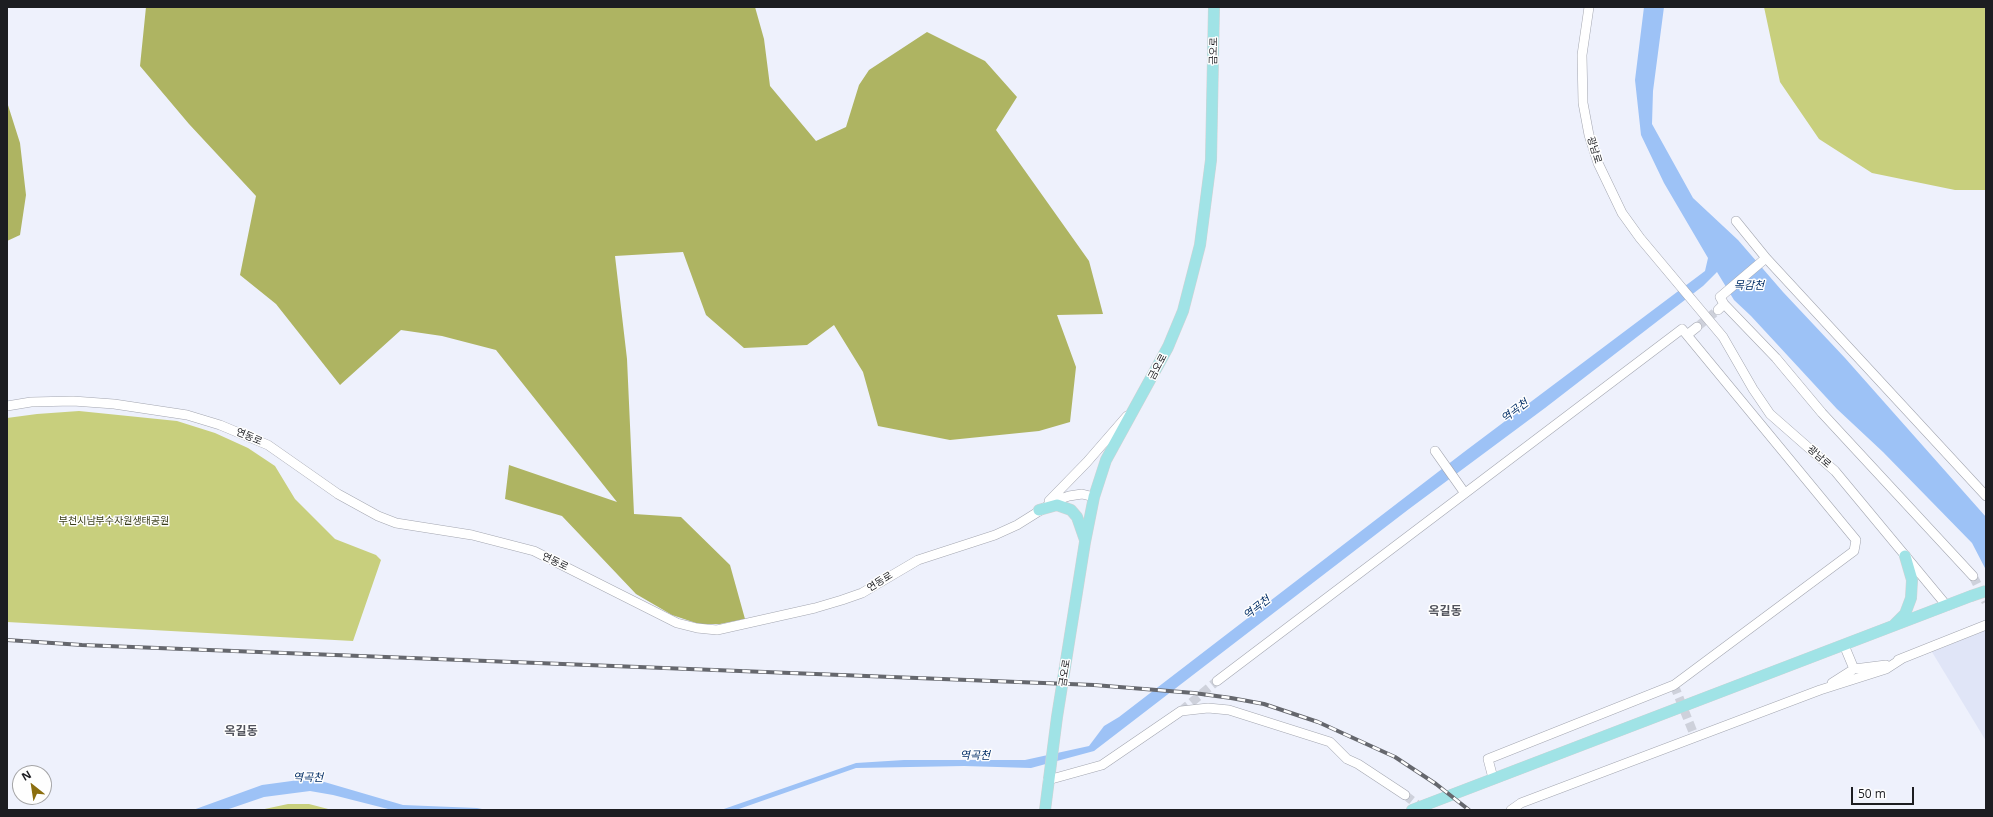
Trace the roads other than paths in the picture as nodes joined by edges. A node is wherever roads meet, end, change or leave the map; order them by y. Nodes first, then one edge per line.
1 (1214, 7) edge
2 (1589, 7) edge
3 (1736, 220) dead end
4 (1766, 258) junction
5 (1697, 327) tunnel mouth
6 (1687, 336) junction
7 (1138, 403) junction
8 (7, 406) edge
9 (1435, 451) dead end
10 (1464, 492) junction
11 (1986, 496) edge
12 (1094, 497) junction
13 (1039, 510) junction
14 (1085, 542) junction
15 (1905, 556) junction
16 (1973, 576) tunnel mouth
17 (1986, 591) edge
18 (1947, 606) junction
19 (1986, 625) edge
20 (1891, 628) junction
21 (1844, 645) junction
22 (1903, 658) junction
23 (1854, 669) junction
24 (1217, 680) tunnel mouth
25 (1820, 690) junction
26 (1048, 777) junction
27 (1493, 778) junction
28 (1405, 795) tunnel mouth
29 (1045, 810) edge
30 (1412, 810) edge
31 (1511, 810) edge

1 - 7 main road, 금오로
2 - 15 street, 광남로
3 - 4 street
4 - 11 street
4 - 16 street
5 - 6 street
6 - 10 street
6 - 27 street
7 - 12 main road, 금오로
7 - 13 street
8 - 13 street, 연동로
9 - 10 street
10 - 24 street
12 - 13 street, 연동로
12 - 14 main road, 금오로
13 - 14 main road
14 - 26 main road, 금오로
15 - 18 street, 광남로
15 - 20 main road
17 - 18 main road, bridge
18 - 20 main road
19 - 22 street
20 - 21 main road
21 - 23 street
21 - 27 main road
22 - 23 street
22 - 25 street
23 - 25 street
25 - 31 street
26 - 28 street
26 - 29 main road
27 - 30 main road

